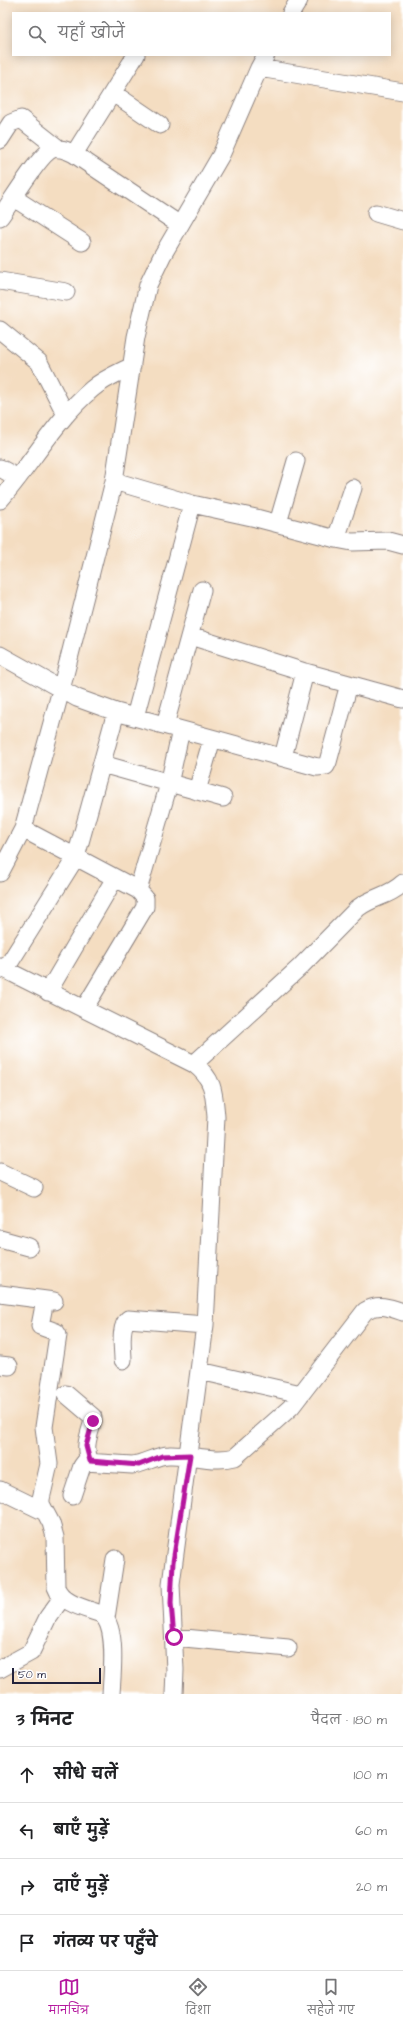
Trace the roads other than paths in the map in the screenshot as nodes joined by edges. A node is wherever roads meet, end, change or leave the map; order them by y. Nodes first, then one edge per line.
1 (299, 0) edge
2 (292, 12) edge
3 (135, 56) edge
4 (263, 62) edge
5 (403, 92) edge
6 (113, 93) junction
7 (160, 125) dead end
8 (0, 140) edge
9 (66, 152) junction
10 (14, 198) junction
11 (376, 213) dead end
12 (0, 216) edge
13 (403, 221) edge
14 (180, 225) junction
15 (82, 242) dead end
16 (0, 281) edge
17 (66, 292) dead end
18 (0, 330) edge
19 (132, 366) junction
20 (66, 415) junction
21 (296, 461) dead end
22 (0, 468) edge
23 (18, 478) junction
24 (114, 480) junction
25 (353, 488) dead end
26 (0, 500) edge
27 (192, 504) junction
28 (278, 523) junction
29 (336, 539) junction
30 (403, 545) edge
31 (202, 590) dead end
32 (190, 636) junction
33 (0, 655) edge
34 (305, 672) junction
35 (349, 684) junction
36 (61, 690) junction
37 (403, 699) edge
38 (116, 712) junction
39 (135, 717) junction
40 (173, 728) junction
41 (212, 739) junction
42 (282, 757) junction
43 (102, 764) junction
44 (169, 784) junction
45 (197, 791) junction
46 (223, 798) dead end
47 (23, 829) junction
48 (76, 857) junction
49 (0, 873) edge
50 (115, 878) junction
51 (403, 883) edge
52 (138, 890) junction
53 (2, 969) edge
54 (48, 992) junction
55 (84, 1009) junction
56 (194, 1064) junction
57 (0, 1172) edge
58 (34, 1188) dead end
59 (0, 1239) edge
60 (29, 1247) dead end
61 (0, 1294) edge
62 (403, 1312) edge
63 (205, 1325) junction
64 (123, 1360) dead end
65 (200, 1371) junction
66 (66, 1394) dead end
67 (301, 1394) junction
68 (190, 1455) junction
69 (90, 1461) junction
70 (0, 1490) edge
71 (72, 1496) dead end
72 (43, 1511) junction
73 (115, 1559) dead end
74 (62, 1598) junction
75 (106, 1618) junction
76 (174, 1637) junction
77 (288, 1648) dead end
78 (0, 1668) edge
79 (111, 1694) edge
80 (174, 1694) edge

1 - 2 street
3 - 6 street
4 - 5 street
4 - 14 street
6 - 7 street
6 - 9 street
8 - 9 street
9 - 10 street
9 - 14 street
10 - 12 street
10 - 15 street
11 - 13 street
14 - 19 street
16 - 17 street
18 - 20 street
19 - 20 street
19 - 24 street
20 - 23 street
21 - 28 street
22 - 23 street
23 - 26 street
24 - 27 street
24 - 36 street
25 - 29 street
27 - 28 street
27 - 39 street
28 - 29 street
29 - 30 street
31 - 32 street
32 - 34 street
32 - 40 street
33 - 36 street
34 - 35 street
34 - 42 street
35 - 37 street
35 - 42 street
36 - 38 street
36 - 47 street
38 - 39 street
38 - 43 street
39 - 40 street
40 - 41 street
40 - 44 street
41 - 42 street
41 - 45 street
43 - 44 street
43 - 48 street
44 - 45 street
44 - 52 street
45 - 46 street
47 - 48 street
47 - 49 street
48 - 50 street
48 - 53 street
50 - 52 street
50 - 54 street
51 - 56 street
52 - 55 street
53 - 54 street
54 - 55 street
55 - 56 street
56 - 63 street
57 - 58 street
59 - 60 street
61 - 72 street
62 - 67 street
63 - 64 street
63 - 65 street
65 - 67 street
65 - 68 street
66 - 69 street
67 - 68 street
68 - 69 street
68 - 76 street
69 - 71 street
70 - 72 street
72 - 74 street
73 - 75 street
74 - 75 street
74 - 78 street
75 - 79 street
76 - 77 street
76 - 80 street

